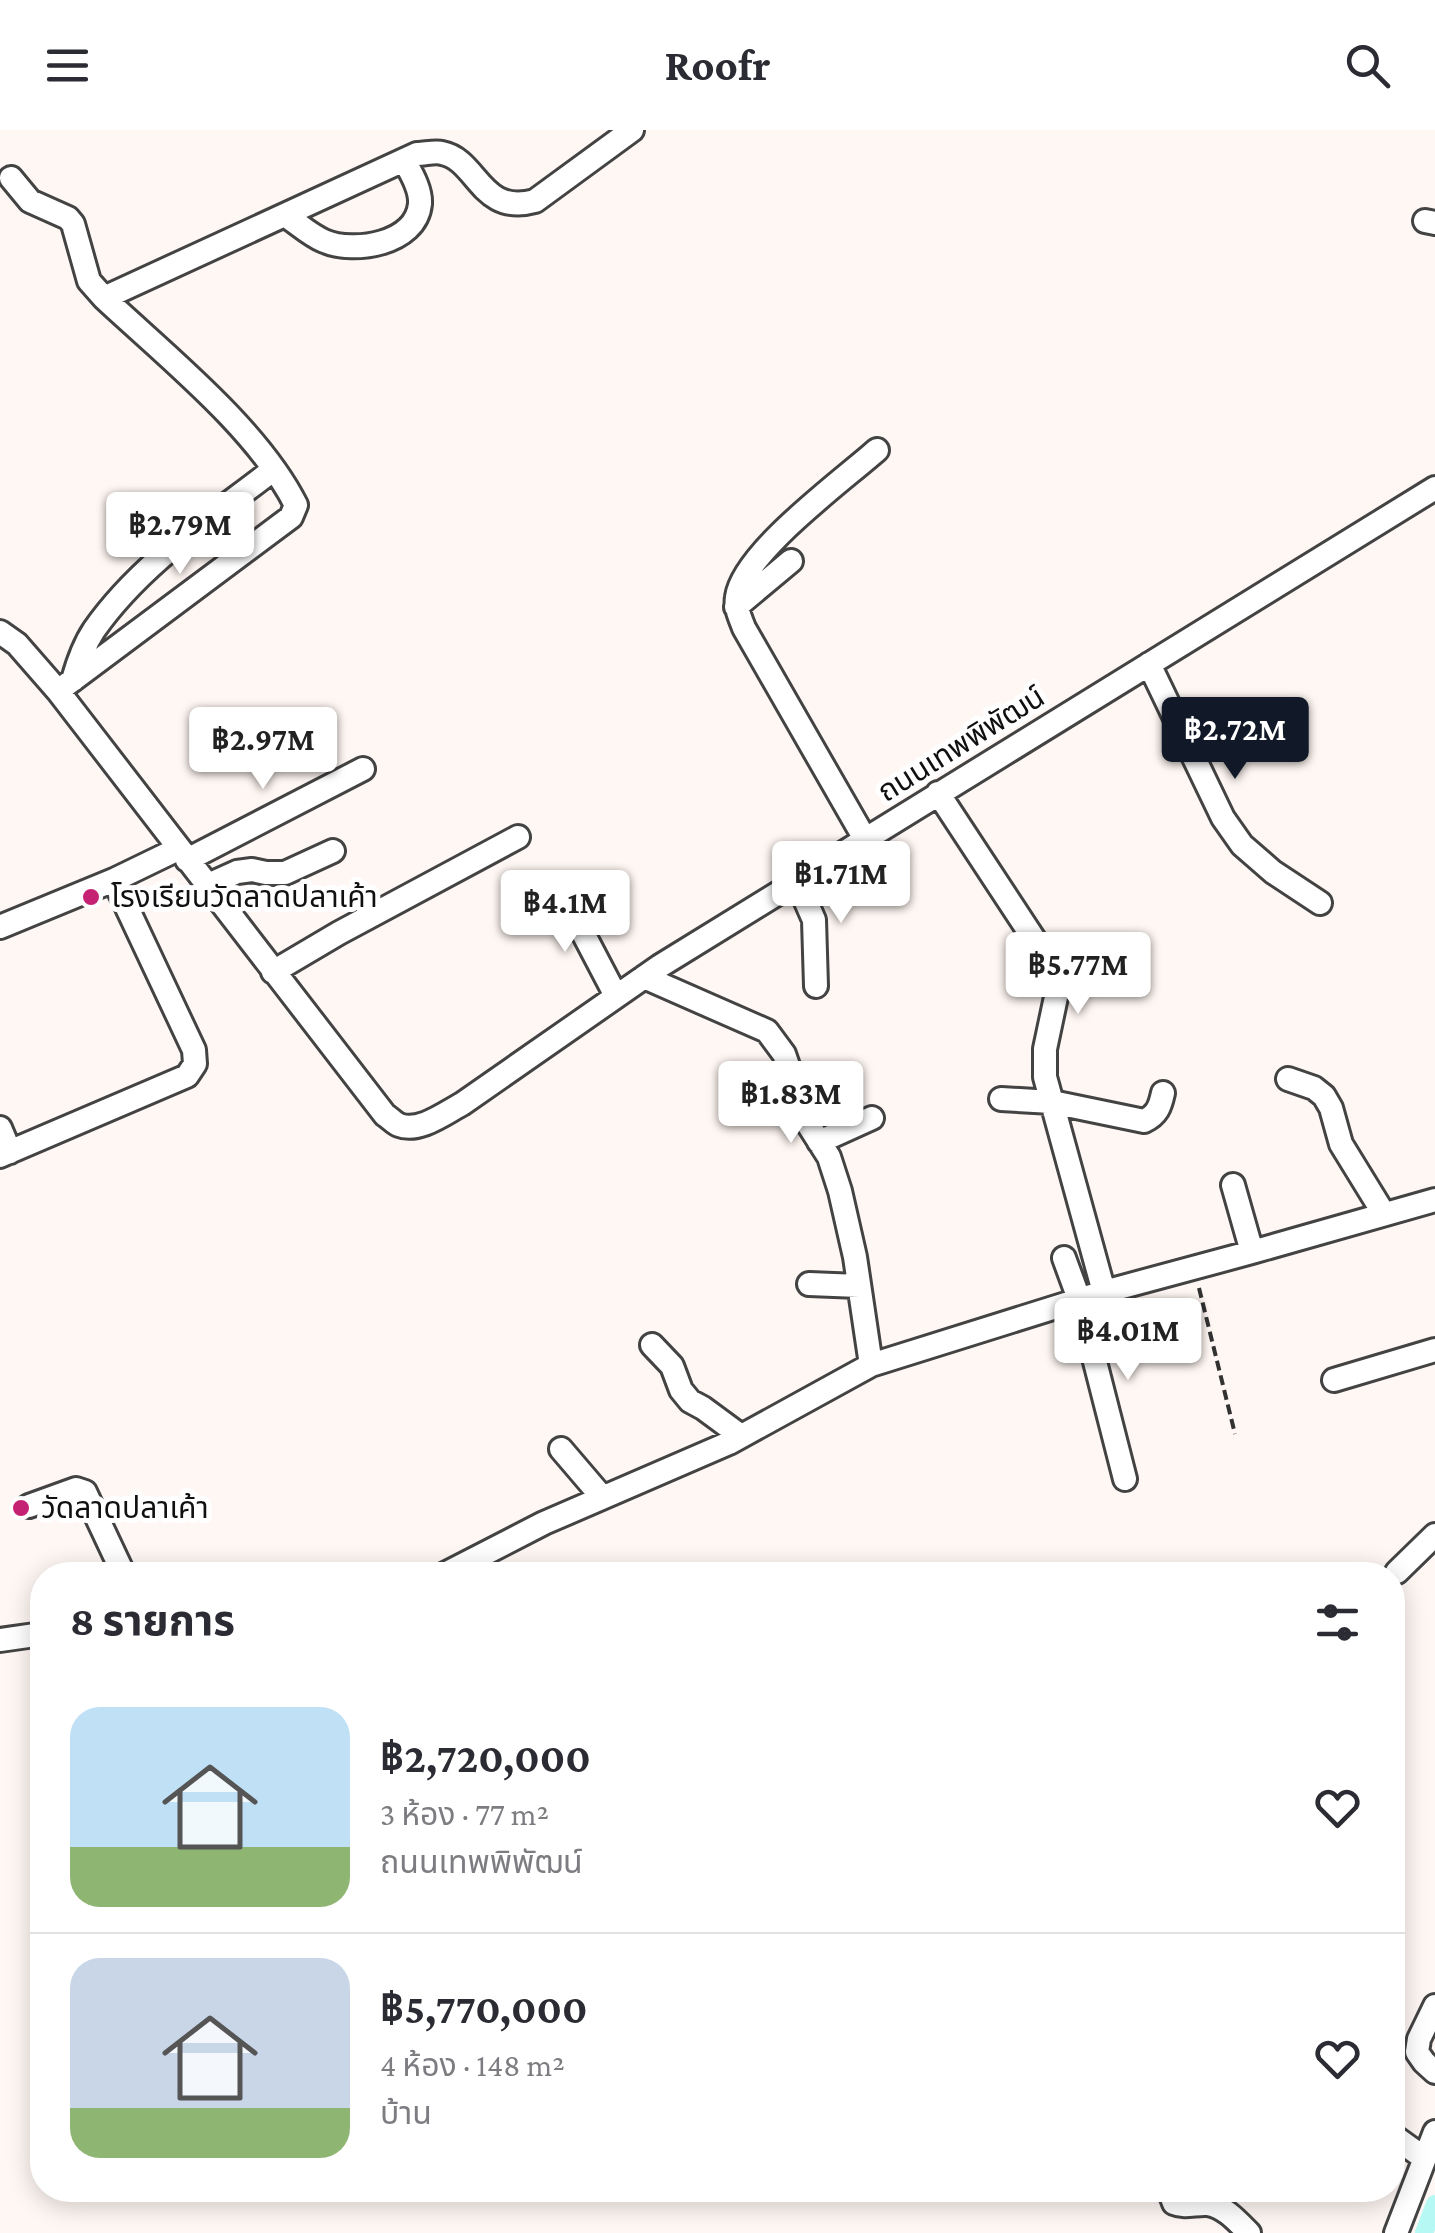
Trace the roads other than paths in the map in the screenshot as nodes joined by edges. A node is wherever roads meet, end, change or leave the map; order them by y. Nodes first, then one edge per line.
1 (632, 130) edge
2 (404, 160) junction
3 (11, 178) dead end
4 (285, 214) junction
5 (104, 298) junction
6 (877, 450) dead end
7 (274, 470) junction
8 (1435, 488) edge
9 (791, 561) dead end
10 (736, 607) junction
11 (0, 632) edge
12 (1149, 664) junction
13 (65, 685) junction
14 (364, 769) dead end
15 (938, 793) junction
16 (518, 837) dead end
17 (864, 839) junction
18 (333, 851) dead end
19 (182, 854) junction
20 (114, 880) junction
21 (797, 881) junction
22 (206, 886) junction
23 (560, 889) dead end
24 (1320, 903) dead end
25 (0, 927) edge
26 (273, 972) junction
27 (644, 977) junction
28 (816, 986) dead end
29 (616, 996) junction
30 (1288, 1079) dead end
31 (1163, 1093) dead end
32 (1001, 1099) dead end
33 (1052, 1102) junction
34 (872, 1118) dead end
35 (0, 1128) edge
36 (819, 1142) junction
37 (5, 1154) edge
38 (1233, 1185) dead end
39 (1435, 1200) edge
40 (1384, 1214) junction
41 (1252, 1252) junction
42 (1064, 1258) dead end
43 (809, 1284) dead end
44 (859, 1286) junction
45 (1104, 1292) junction
46 (1079, 1299) junction
47 (652, 1345) dead end
48 (1435, 1350) edge
49 (871, 1366) junction
50 (1334, 1380) dead end
51 (741, 1436) junction
52 (562, 1449) dead end
53 (1125, 1479) dead end
54 (602, 1498) junction
55 (29, 1506) dead end
56 (1435, 1535) edge
57 (118, 1562) edge
58 (468, 1562) edge
59 (1405, 1564) edge
60 (30, 1636) edge
61 (0, 1640) edge
62 (1435, 2006) edge
63 (1435, 2072) edge
64 (1435, 2132) edge
65 (1405, 2144) edge
66 (1424, 2158) junction
67 (1174, 2202) edge
68 (1249, 2233) edge
69 (1396, 2233) edge

1 - 2 street
2 - 4 street
2 - 4 street
3 - 5 street
4 - 5 street
5 - 7 street
6 - 10 street
7 - 13 street
7 - 13 street
8 - 12 street, ถนนเทพพิพัฒน์
9 - 10 street
10 - 17 street
11 - 13 street, ถนนเทพพิพัฒน์
12 - 15 street, ถนนเทพพิพัฒน์
12 - 24 street
13 - 19 street, ถนนเทพพิพัฒน์
14 - 19 street
15 - 17 street, ถนนเทพพิพัฒน์
15 - 33 street
16 - 26 street
17 - 21 street, ถนนเทพพิพัฒน์
18 - 22 street
19 - 20 street
19 - 22 street, ถนนเทพพิพัฒน์
20 - 25 street
20 - 37 street
21 - 27 street, ถนนเทพพิพัฒน์
21 - 28 street
22 - 26 street, ถนนเทพพิพัฒน์
23 - 29 street
26 - 29 street, ถนนเทพพิพัฒน์
27 - 29 street, ถนนเทพพิพัฒน์
27 - 36 street
30 - 40 street
31 - 33 street
32 - 33 street
33 - 45 street
34 - 36 street
35 - 37 street
36 - 44 street
38 - 41 street
39 - 40 street
40 - 41 street
41 - 45 street
42 - 46 street
43 - 44 street
44 - 49 street
45 - 46 street
46 - 49 street
46 - 53 street
47 - 51 street
48 - 50 street
49 - 51 street
51 - 54 street
52 - 54 street
54 - 58 street
55 - 57 street
56 - 59 street
60 - 61 street
62 - 63 street
64 - 66 street
65 - 66 street
66 - 69 street
67 - 68 street

